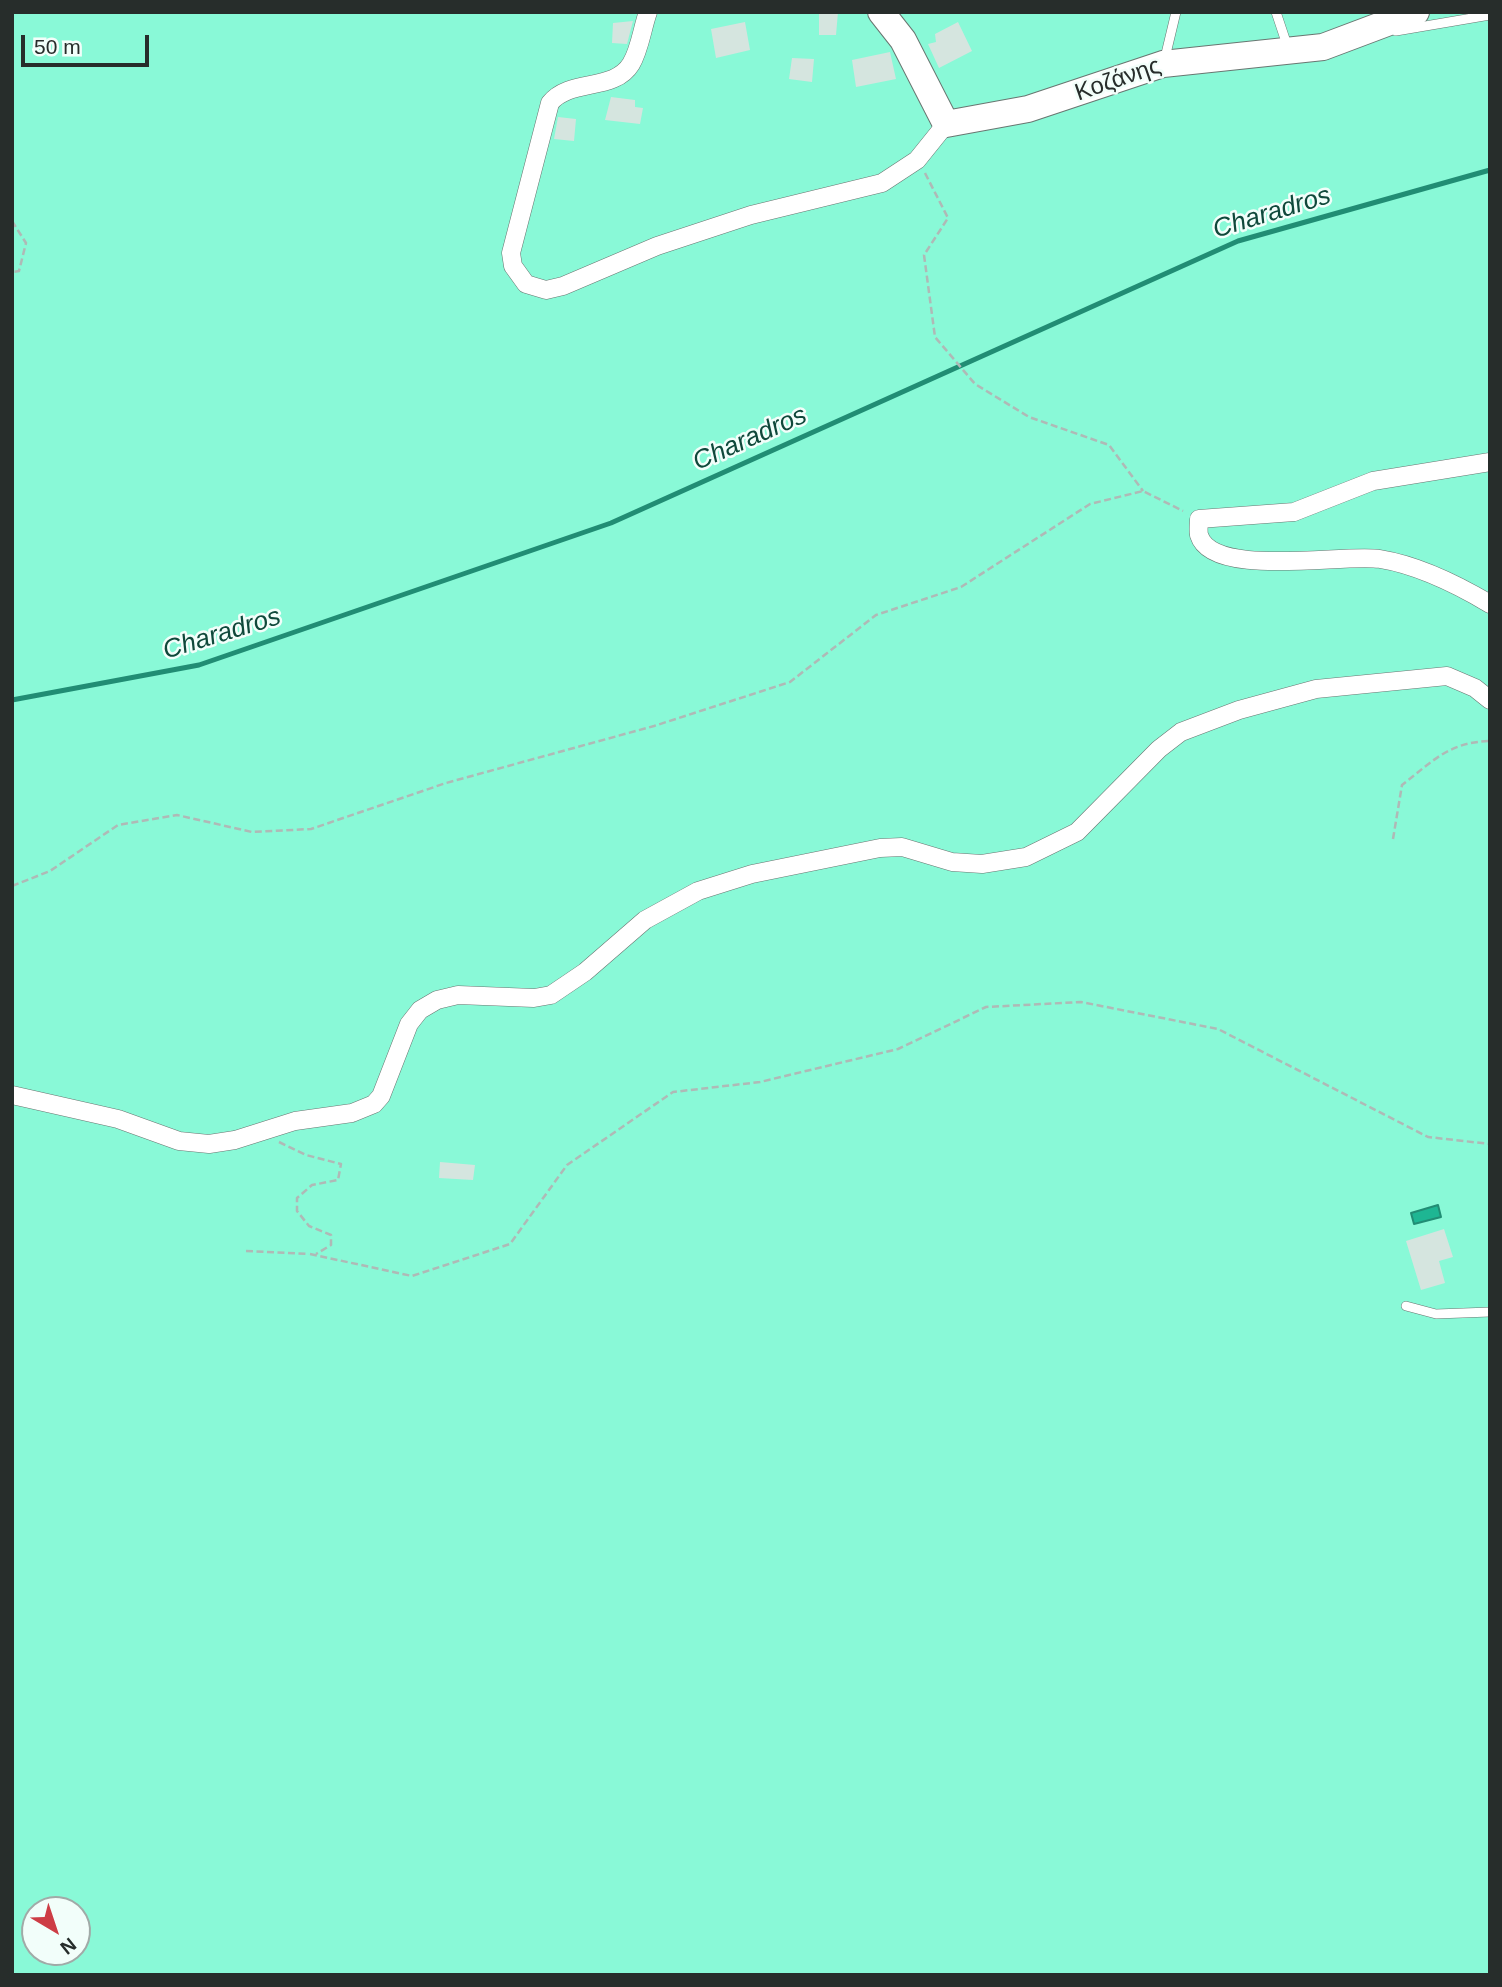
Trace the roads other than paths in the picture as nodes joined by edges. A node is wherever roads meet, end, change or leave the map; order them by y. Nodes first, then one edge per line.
1 (648, 12) edge
2 (881, 12) edge
3 (1177, 12) edge
4 (1276, 12) edge
5 (1416, 12) edge
6 (1490, 15) edge
7 (1359, 35) junction
8 (1289, 53) junction
9 (1163, 64) junction
10 (946, 124) junction
11 (1490, 461) edge
12 (1490, 604) edge
13 (1490, 701) edge
14 (12, 1095) edge
15 (1406, 1306) dead end
16 (1490, 1312) edge

1 - 10 street
2 - 10 street
3 - 9 lane
4 - 8 lane
5 - 7 street, Κοζάνης
6 - 7 lane
7 - 8 street, Κοζάνης
8 - 9 street, Κοζάνης
9 - 10 street, Κοζάνης
11 - 12 street
13 - 14 street
15 - 16 lane

